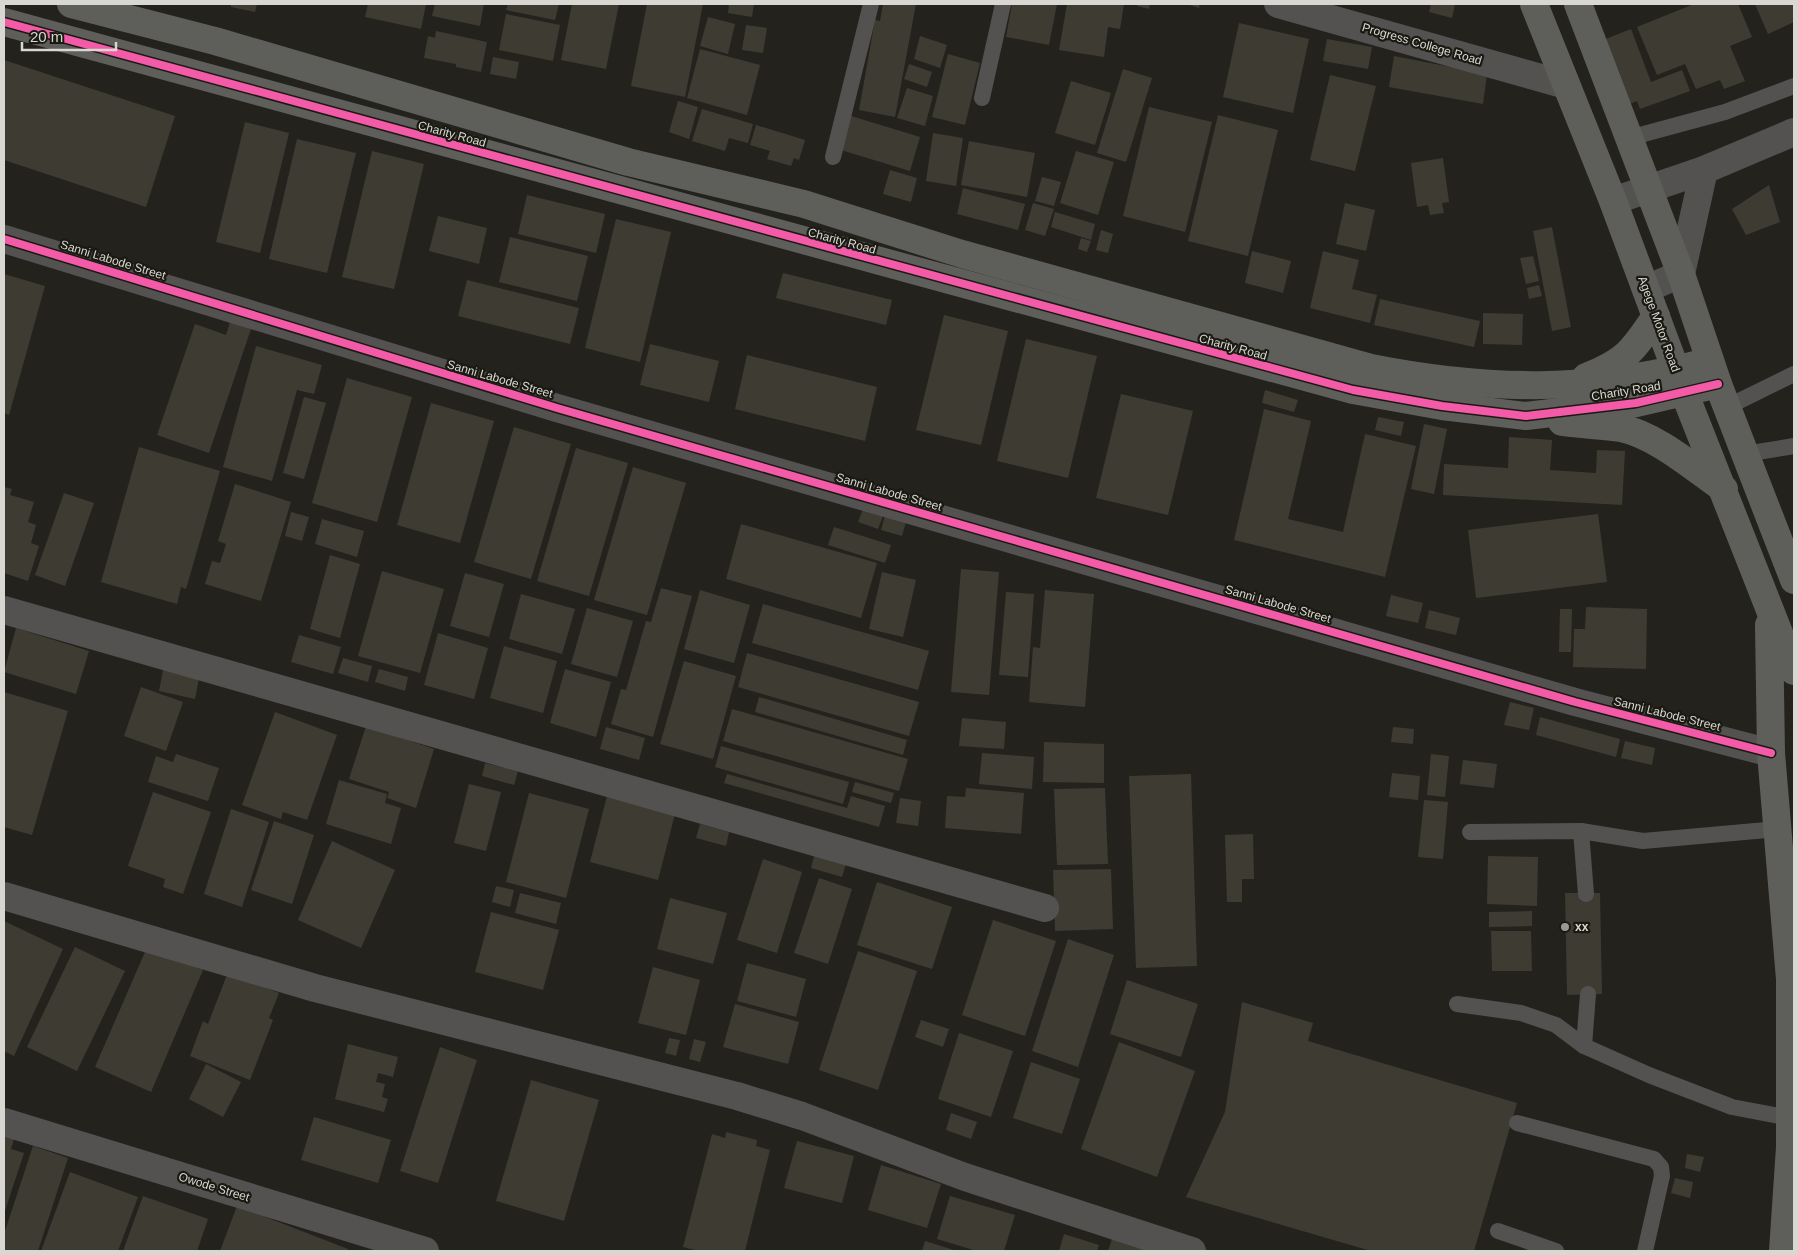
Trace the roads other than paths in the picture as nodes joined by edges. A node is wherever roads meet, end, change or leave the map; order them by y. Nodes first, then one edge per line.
1 (71, 4) edge
2 (871, 4) edge
3 (1003, 4) edge
4 (1278, 4) edge
5 (1534, 4) edge
6 (1578, 4) edge
7 (4, 22) edge
8 (1566, 85) junction
9 (1794, 86) edge
10 (982, 98) dead end
11 (1794, 132) edge
12 (1629, 138) junction
13 (833, 157) dead end
14 (1704, 170) junction
15 (1649, 188) junction
16 (1613, 201) junction
17 (4, 239) edge
18 (1681, 274) junction
19 (1646, 288) junction
20 (1656, 316) junction
21 (1794, 374) edge
22 (1680, 382) junction
23 (1718, 384) junction
24 (1559, 387) junction
25 (1526, 416) junction
26 (1794, 446) edge
27 (1745, 454) junction
28 (1724, 490) junction
29 (1794, 580) edge
30 (1769, 609) junction
31 (4, 610) edge
32 (1794, 671) edge
33 (1771, 753) junction
34 (1778, 829) junction
35 (1581, 831) junction
36 (1470, 832) dead end
37 (1586, 894) dead end
38 (4, 896) edge
39 (1045, 908) dead end
40 (1588, 994) dead end
41 (1457, 1004) dead end
42 (1584, 1046) junction
43 (1790, 1118) junction
44 (4, 1122) edge
45 (1517, 1123) dead end
46 (1498, 1231) dead end
47 (425, 1251) edge
48 (1192, 1251) edge
49 (1556, 1251) edge
50 (1645, 1251) edge
51 (1783, 1251) edge

1 - 24 street, Charity Road
2 - 13 lane
3 - 10 lane
4 - 8 street, Progress College Road
5 - 8 street, Agege Motor Road
6 - 12 street
7 - 25 street, Charity Road
8 - 16 street, Agege Motor Road
9 - 12 lane
11 - 14 street
12 - 15 street
14 - 15 street
14 - 18 street
15 - 16 street
15 - 18 street
16 - 19 street, Agege Motor Road
17 - 33 street, Sanni Labode Street
18 - 19 street
18 - 23 street
19 - 20 street, Agege Motor Road
20 - 22 street, Agege Motor Road
20 - 24 street
21 - 23 lane
22 - 23 street
22 - 24 street, Charity Road
22 - 25 street, Charity Road
22 - 28 street, Agege Motor Road
23 - 27 street
25 - 28 street
26 - 27 lane
27 - 29 street
28 - 30 street, Agege Motor Road
30 - 32 street, Agege Motor Road
30 - 33 street
31 - 39 street
33 - 34 street
34 - 35 lane
34 - 43 street
35 - 36 lane
35 - 37 lane
38 - 48 street
40 - 42 lane
41 - 42 lane
42 - 43 lane
43 - 51 street
44 - 47 street, Owode Street
45 - 50 lane
46 - 49 lane

